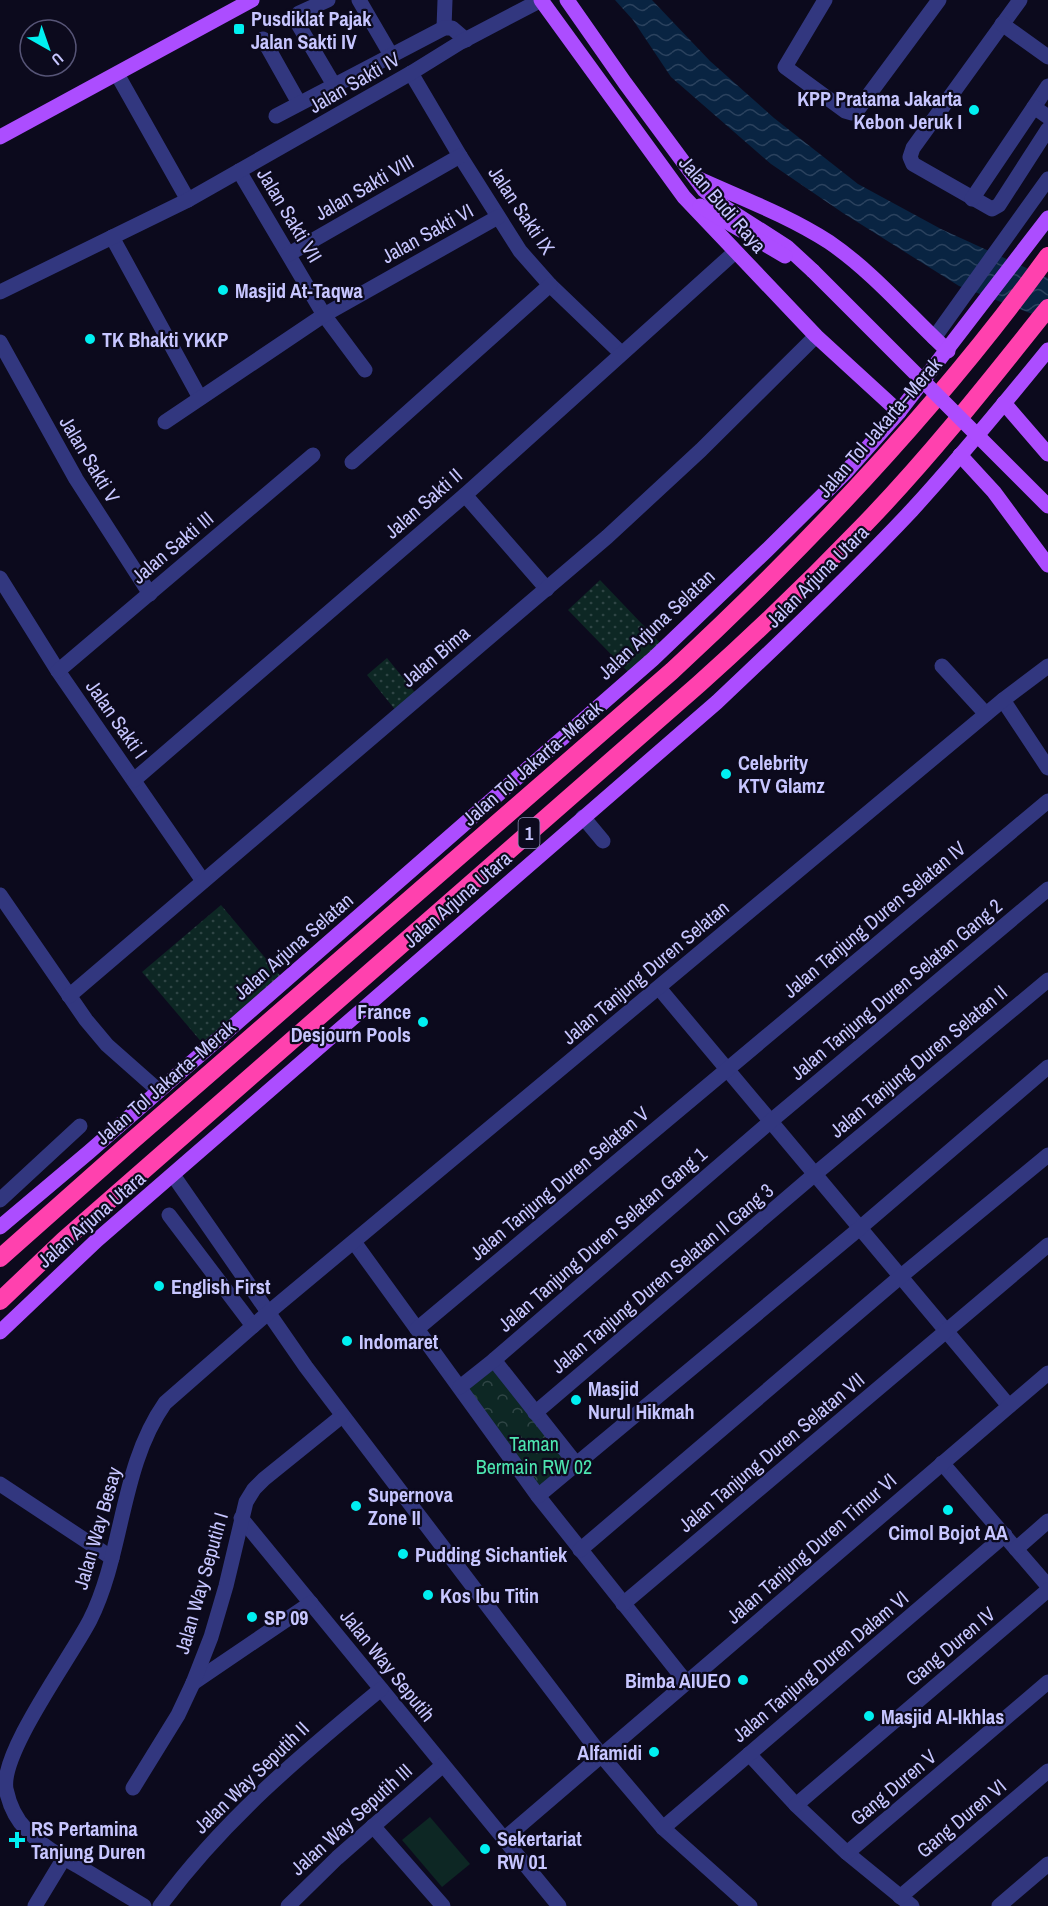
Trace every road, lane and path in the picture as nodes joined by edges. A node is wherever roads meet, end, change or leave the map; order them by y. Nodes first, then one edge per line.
1 (252, 0) edge
2 (328, 0) edge
3 (359, 0) edge
4 (445, 0) edge
5 (541, 0) edge
6 (567, 0) edge
7 (825, 0) edge
8 (939, 0) edge
9 (1020, 0) edge
10 (233, 5) edge
11 (1002, 24) junction
12 (444, 28) junction
13 (263, 39) dead end
14 (466, 40) junction
15 (391, 55) junction
16 (1048, 57) edge
17 (411, 73) junction
18 (117, 74) junction
19 (334, 86) junction
20 (1048, 86) edge
21 (298, 103) junction
22 (1034, 107) junction
23 (276, 116) dead end
24 (1048, 117) edge
25 (1048, 129) edge
26 (0, 137) edge
27 (460, 156) junction
28 (239, 171) junction
29 (694, 177) junction
30 (1048, 179) edge
31 (684, 197) junction
32 (972, 199) junction
33 (188, 200) junction
34 (498, 217) junction
35 (1048, 218) edge
36 (112, 237) junction
37 (735, 252) junction
38 (289, 254) junction
39 (799, 259) junction
40 (1045, 260) edge
41 (550, 285) junction
42 (0, 292) edge
43 (1048, 308) edge
44 (324, 315) junction
45 (816, 336) junction
46 (934, 338) junction
47 (0, 342) edge
48 (1048, 350) edge
49 (948, 351) junction
50 (621, 352) junction
51 (365, 370) dead end
52 (200, 398) junction
53 (1004, 403) junction
54 (899, 412) junction
55 (165, 422) dead end
56 (1048, 454) edge
57 (313, 455) dead end
58 (960, 455) junction
59 (352, 462) dead end
60 (465, 495) junction
61 (1048, 506) edge
62 (1048, 565) edge
63 (0, 578) edge
64 (547, 589) junction
65 (150, 594) junction
66 (942, 666) dead end
67 (1048, 666) edge
68 (58, 671) junction
69 (1003, 700) junction
70 (986, 714) junction
71 (1048, 768) edge
72 (134, 780) junction
73 (1048, 801) edge
74 (583, 817) junction
75 (603, 841) dead end
76 (203, 881) junction
77 (1048, 889) edge
78 (0, 895) edge
79 (1048, 980) edge
80 (659, 988) junction
81 (69, 996) junction
82 (1048, 1067) edge
83 (727, 1069) junction
84 (159, 1091) junction
85 (771, 1121) junction
86 (80, 1126) dead end
87 (1048, 1155) edge
88 (815, 1174) junction
89 (173, 1175) junction
90 (0, 1200) edge
91 (169, 1215) dead end
92 (0, 1227) edge
93 (859, 1228) junction
94 (354, 1242) junction
95 (1048, 1245) edge
96 (0, 1258) edge
97 (900, 1277) junction
98 (0, 1301) edge
99 (269, 1312) junction
100 (253, 1326) junction
101 (417, 1329) junction
102 (0, 1332) edge
103 (947, 1332) junction
104 (494, 1360) junction
105 (1048, 1372) edge
106 (460, 1387) junction
107 (1009, 1406) junction
108 (536, 1413) junction
109 (342, 1416) junction
110 (942, 1463) junction
111 (577, 1465) junction
112 (0, 1484) edge
113 (538, 1496) junction
114 (241, 1518) junction
115 (1048, 1521) edge
116 (1005, 1535) junction
117 (1016, 1549) junction
118 (580, 1550) junction
119 (112, 1558) junction
120 (1048, 1588) edge
121 (311, 1603) junction
122 (623, 1604) junction
123 (686, 1682) junction
124 (1048, 1682) edge
125 (193, 1683) junction
126 (381, 1689) junction
127 (749, 1754) junction
128 (601, 1755) junction
129 (443, 1765) junction
130 (1048, 1771) edge
131 (3, 1788) edge
132 (133, 1788) dead end
133 (796, 1804) junction
134 (374, 1826) junction
135 (663, 1828) junction
136 (504, 1839) junction
137 (847, 1853) junction
138 (64, 1858) junction
139 (1048, 1864) edge
140 (906, 1901) edge
141 (433, 1903) edge
142 (35, 1906) edge
143 (144, 1906) edge
144 (160, 1906) edge
145 (288, 1906) edge
146 (559, 1906) edge
147 (750, 1906) edge
148 (999, 1906) edge

1 - 10 main road
2 - 19 street
3 - 15 street
4 - 12 street
5 - 14 street, Jalan Sakti IV
5 - 31 main road, Jalan Budi Raya
6 - 29 main road, Jalan Budi Raya
7 - 8 street
9 - 11 street
10 - 18 main road
11 - 16 street
11 - 32 street
12 - 14 street
12 - 15 street
13 - 21 street
14 - 17 street, Jalan Sakti IV
15 - 19 street
17 - 27 street, Jalan Sakti IX
17 - 28 street, Jalan Sakti IV
18 - 26 main road
18 - 33 street
19 - 21 street
20 - 22 street
21 - 23 street
22 - 24 street
22 - 32 street
25 - 32 street
27 - 34 street, Jalan Sakti IX
27 - 38 street, Jalan Sakti VIII
28 - 33 street, Jalan Sakti IV
28 - 38 street, Jalan Sakti VII
29 - 39 main road
29 - 46 main road, Jalan Budi Raya
30 - 46 street
31 - 37 main road, Jalan Budi Raya
31 - 39 main road
33 - 36 street, Jalan Sakti IV
34 - 41 street, Jalan Sakti IX
34 - 44 street, Jalan Sakti VI
35 - 49 main road, Jalan Arjuna Selatan
36 - 42 street, Jalan Sakti IV
36 - 52 street
37 - 45 main road, Jalan Budi Raya
37 - 50 street, Jalan Sakti II
38 - 44 street, Jalan Sakti VII
39 - 61 main road, bridge
40 - 96 highway, Jalan Tol Jakarta–Merak / 1
41 - 50 street, Jalan Sakti IX
41 - 59 street
43 - 98 highway, 1
44 - 51 street, Jalan Sakti VII
44 - 52 street, Jalan Sakti VI
45 - 54 main road, Jalan Budi Raya
45 - 64 street, Jalan Bima
46 - 49 main road, Jalan Budi Raya
47 - 65 street, Jalan Sakti V
48 - 53 main road, Jalan Arjuna Utara
49 - 54 main road, Jalan Arjuna Selatan
50 - 60 street, Jalan Sakti II
52 - 55 street, Jalan Sakti VI
53 - 56 main road
53 - 58 main road, Jalan Arjuna Utara
54 - 84 main road, Jalan Arjuna Selatan
57 - 65 street, Jalan Sakti III
58 - 62 main road
58 - 74 main road, Jalan Arjuna Utara
60 - 64 street
60 - 72 street, Jalan Sakti II
63 - 68 street, Jalan Sakti I
64 - 76 street, Jalan Bima
65 - 68 street, Jalan Sakti III
66 - 70 street
67 - 69 street, Jalan Tanjung Duren Selatan
68 - 72 street, Jalan Sakti I
69 - 70 street, Jalan Tanjung Duren Selatan
69 - 71 street
70 - 80 street, Jalan Tanjung Duren Selatan
72 - 76 street, Jalan Sakti I
73 - 83 street, Jalan Tanjung Duren Selatan IV
74 - 75 street
74 - 89 main road, Jalan Arjuna Utara
76 - 81 street, Jalan Bima
77 - 85 street, Jalan Tanjung Duren Selatan Gang 2
78 - 81 street
79 - 88 street, Jalan Tanjung Duren Selatan II
80 - 83 street
80 - 94 street, Jalan Tanjung Duren Selatan
81 - 84 street
82 - 93 street
83 - 85 street
83 - 101 street, Jalan Tanjung Duren Selatan V
84 - 92 main road, Jalan Arjuna Selatan
85 - 88 street
85 - 104 street, Jalan Tanjung Duren Selatan Gang 1
86 - 90 street
87 - 97 street
88 - 93 street
88 - 108 street, Jalan Tanjung Duren Selatan II Gang 3
89 - 99 street
89 - 102 main road, Jalan Arjuna Utara
91 - 100 street
93 - 97 street
93 - 111 street
94 - 99 street, Jalan Tanjung Duren Selatan
94 - 101 street
95 - 103 street, Jalan Tanjung Duren Selatan VII
97 - 103 street
97 - 118 street
99 - 100 street, Jalan Way Besay
99 - 109 street
100 - 119 street, Jalan Way Besay
101 - 106 street
103 - 107 street
103 - 122 street, Jalan Tanjung Duren Selatan VII
104 - 106 street, Jalan Tanjung Duren Selatan Gang 1
104 - 108 street
105 - 107 street, Jalan Tanjung Duren Timur VI
106 - 113 street
107 - 110 street, Jalan Tanjung Duren Timur VI
108 - 111 street
109 - 114 street, Jalan Way Seputih I
109 - 128 street
110 - 116 street
110 - 123 street, Jalan Tanjung Duren Timur VI
111 - 113 street
112 - 119 street
113 - 118 street
114 - 121 street, Jalan Way Seputih
114 - 125 street, Jalan Way Seputih I
115 - 117 street
116 - 117 street
116 - 127 street, Jalan Tanjung Duren Dalam VI
117 - 120 street
118 - 122 street
119 - 131 street, Jalan Way Besay
120 - 133 street, Gang Duren IV
121 - 125 street
121 - 126 street, Jalan Way Seputih
122 - 123 street
123 - 128 street, Jalan Tanjung Duren Timur VI
124 - 137 street, Gang Duren V
125 - 132 street, Jalan Way Seputih I
126 - 129 street, Jalan Way Seputih
126 - 144 street, Jalan Way Seputih II
127 - 133 street
127 - 135 street, Jalan Tanjung Duren Dalam VI
128 - 135 street
128 - 136 street
129 - 134 street, Jalan Way Seputih III
129 - 136 street, Jalan Way Seputih
130 - 140 street, Gang Duren VI
131 - 138 street
133 - 137 street
134 - 141 street
134 - 145 street, Jalan Way Seputih III
135 - 147 street
136 - 146 street, Jalan Way Seputih
137 - 140 street
138 - 142 street
138 - 143 street
139 - 148 street

